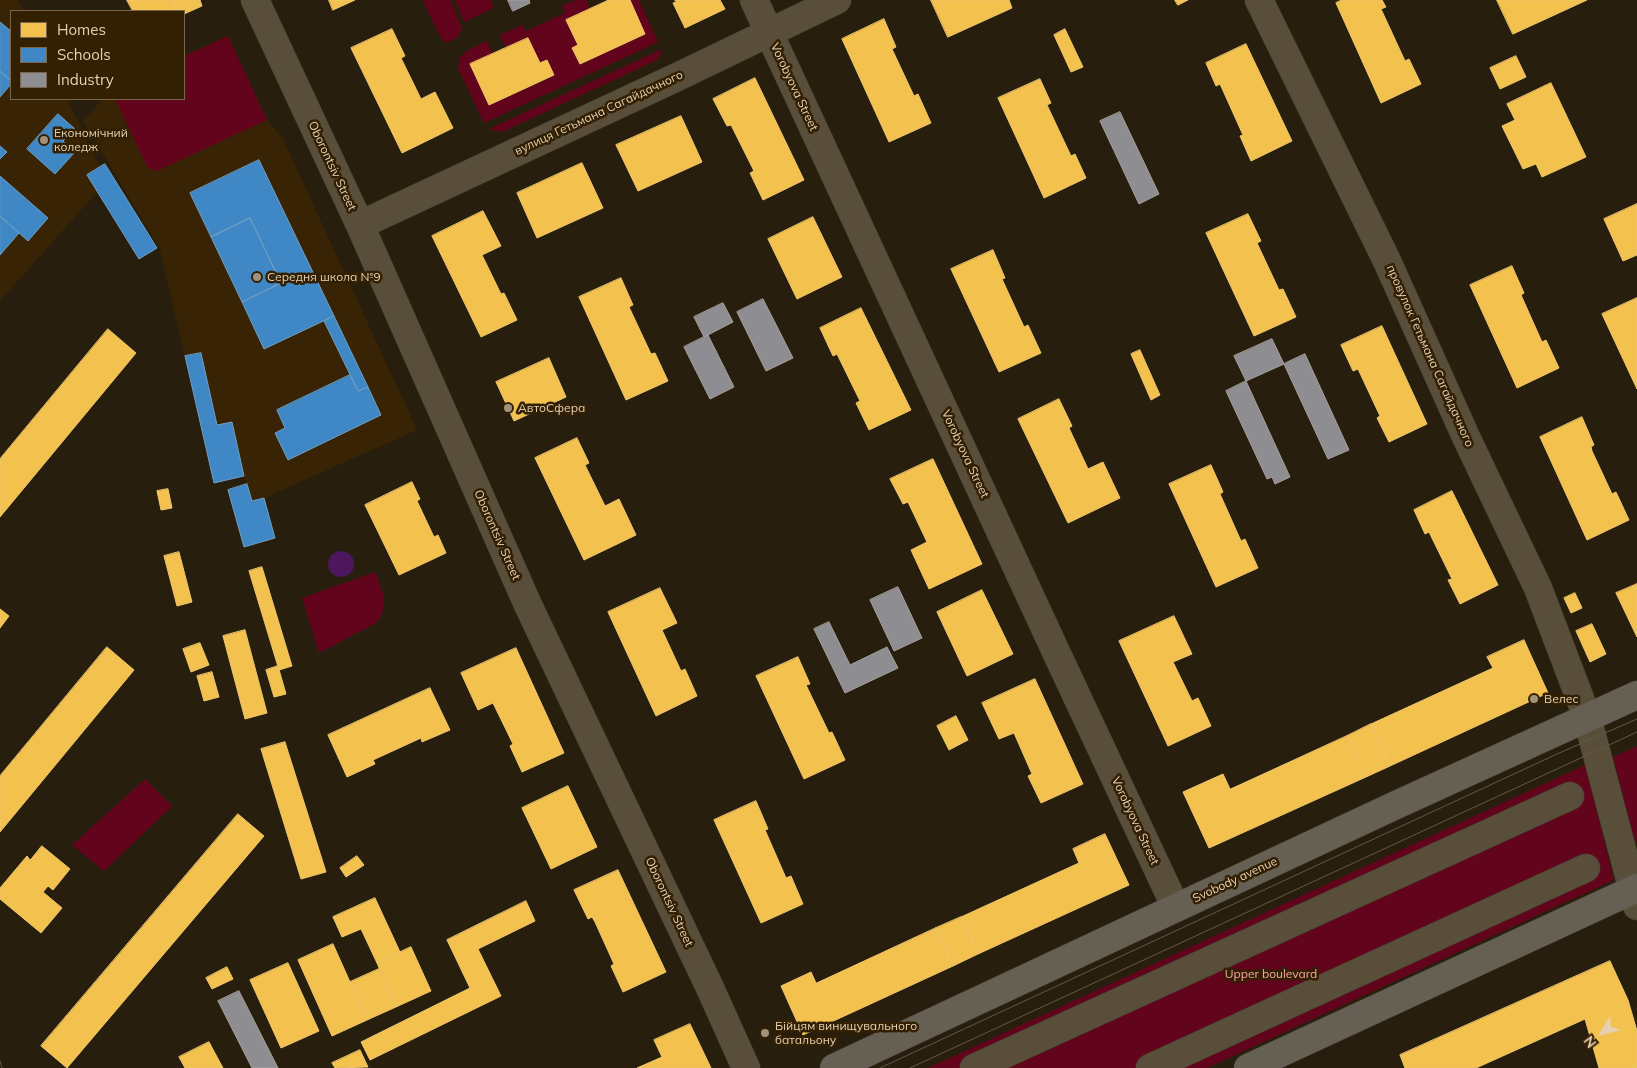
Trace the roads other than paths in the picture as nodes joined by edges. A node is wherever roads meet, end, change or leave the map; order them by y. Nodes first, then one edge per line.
1 (255, 0) edge
2 (754, 0) edge
3 (837, 0) edge
4 (1259, 0) edge
5 (768, 32) junction
6 (360, 225) junction
7 (1637, 695) edge
8 (1587, 718) junction
9 (1570, 796) dead end
10 (1586, 868) dead end
11 (1636, 894) edge
12 (1176, 908) junction
13 (746, 1068) edge
14 (834, 1068) edge
15 (974, 1068) edge
16 (1150, 1068) edge
17 (1248, 1068) edge

1 - 6 street, Oborontsiv Street
2 - 5 street, Vorobyova Street
3 - 5 street, вулиця Гетьмана Сагайдачного
4 - 8 street, провулок Гетьмана Сагайдачного
5 - 6 street, вулиця Гетьмана Сагайдачного
5 - 12 street, Vorobyova Street
6 - 13 street, Oborontsiv Street
7 - 8 main road, Svobody avenue
8 - 11 street, провулок Гетьмана Сагайдачного
8 - 12 main road, Svobody avenue
9 - 15 street
10 - 16 street
11 - 17 main road
12 - 14 main road, Svobody avenue

